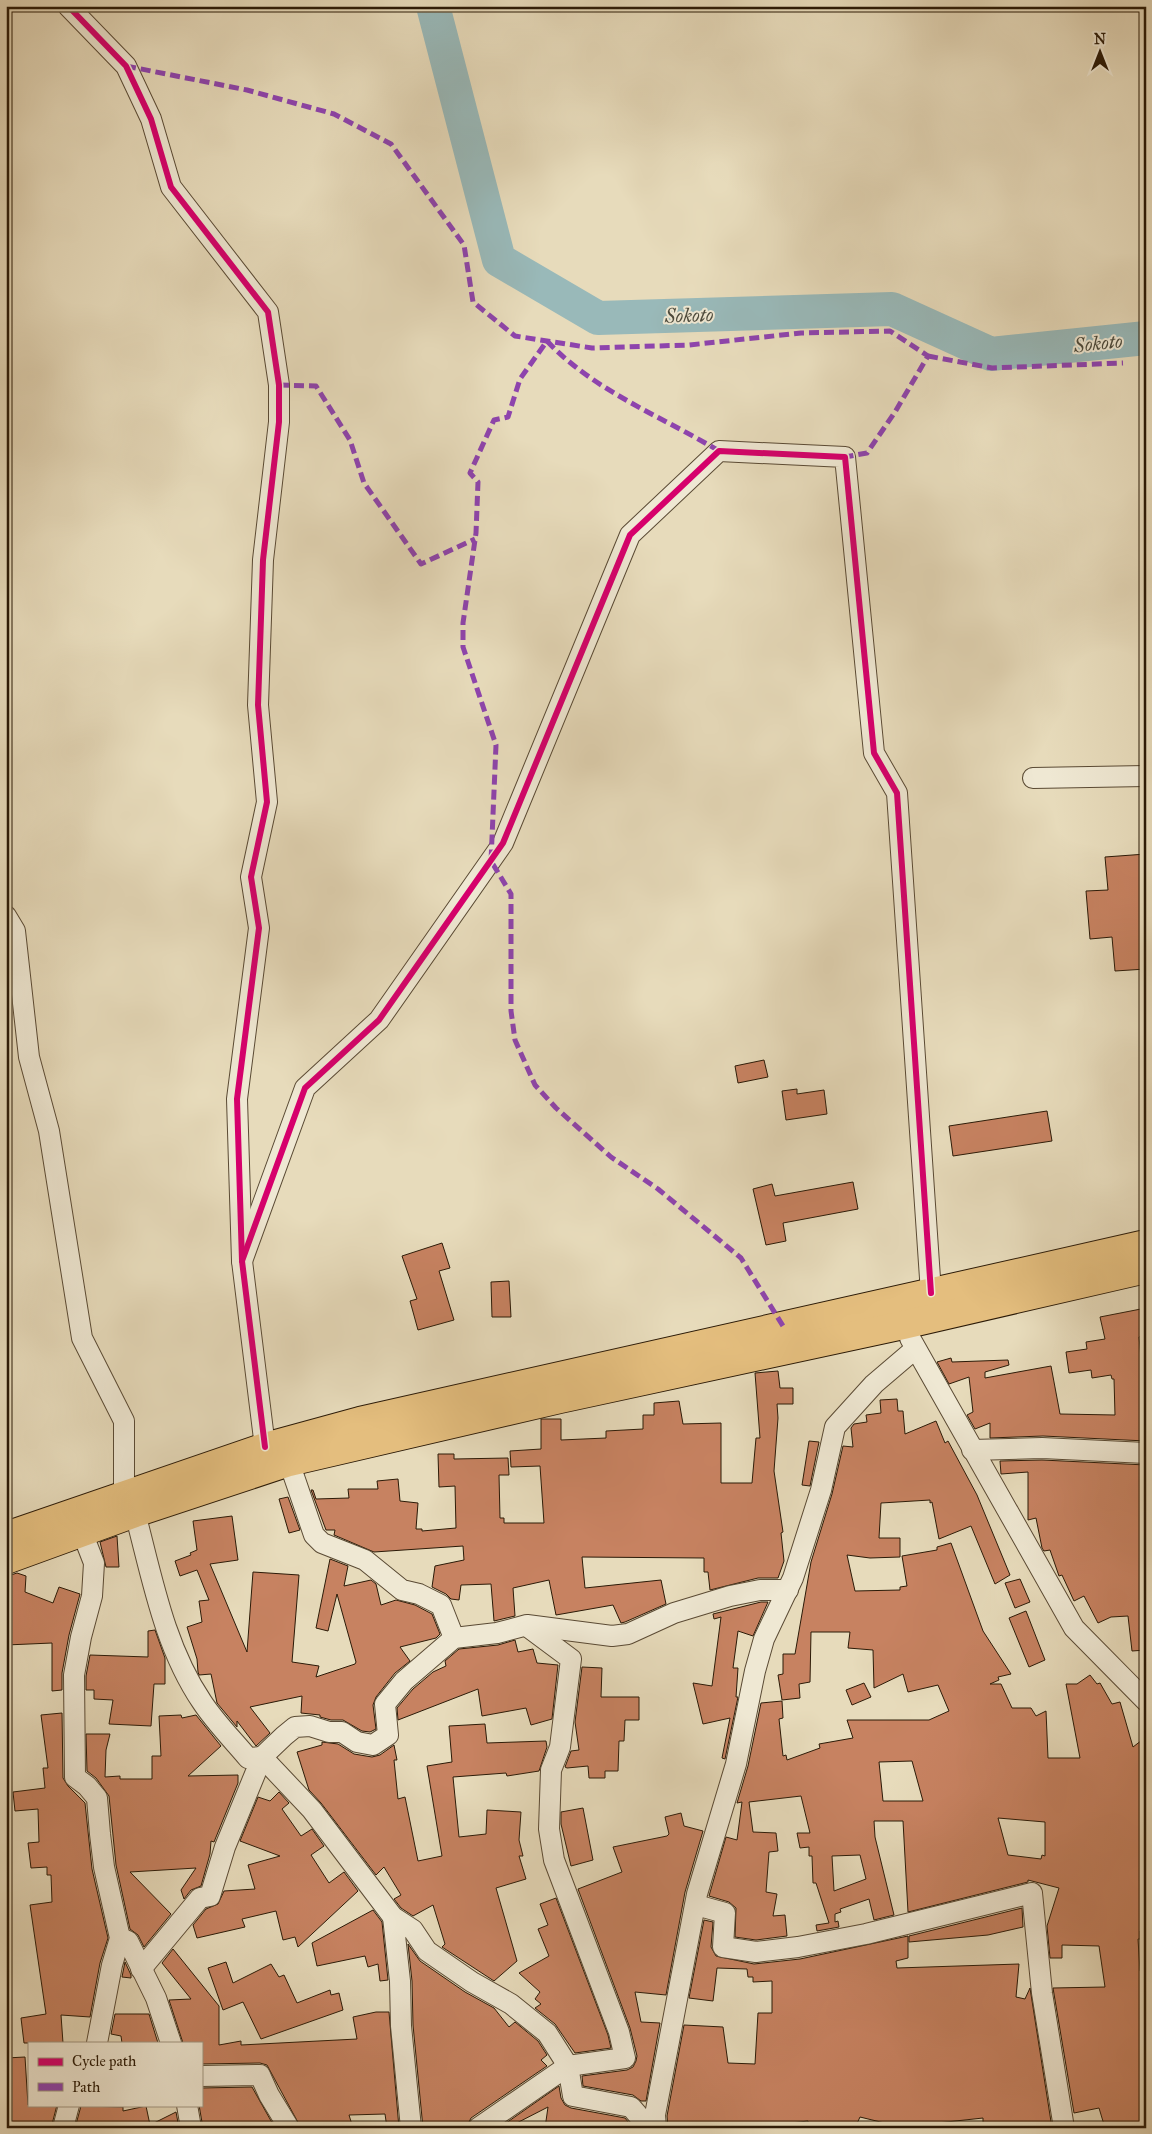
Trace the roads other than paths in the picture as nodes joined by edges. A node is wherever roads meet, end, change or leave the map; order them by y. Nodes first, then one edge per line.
1 (68, 6) edge
2 (1146, 776) edge
3 (1033, 778) dead end
4 (6, 916) edge
5 (1146, 1244) edge
6 (242, 1262) junction
7 (1146, 1269) edge
8 (931, 1293) junction
9 (897, 1314) junction
10 (915, 1349) junction
11 (265, 1447) junction
12 (972, 1450) junction
13 (1146, 1453) edge
14 (289, 1462) junction
15 (130, 1504) junction
16 (82, 1532) junction
17 (6, 1536) edge
18 (6, 1560) edge
19 (788, 1590) junction
20 (527, 1626) junction
21 (454, 1638) junction
22 (1146, 1701) edge
23 (262, 1757) junction
24 (696, 1905) junction
25 (393, 1917) junction
26 (120, 1938) junction
27 (141, 1969) junction
28 (97, 2042) edge
29 (170, 2042) edge
30 (568, 2066) junction
31 (202, 2076) edge
32 (69, 2106) edge
33 (187, 2106) edge
34 (63, 2128) edge
35 (191, 2128) edge
36 (289, 2128) edge
37 (411, 2128) edge
38 (478, 2128) edge
39 (645, 2128) edge
40 (656, 2128) edge
41 (1064, 2128) edge

1 - 6 street
2 - 3 street
4 - 15 street
5 - 8 main road
6 - 8 street
6 - 11 street
7 - 9 main road
8 - 9 main road
9 - 10 street
9 - 11 main road
9 - 14 main road
10 - 12 street
10 - 19 street
11 - 15 main road
12 - 13 street
12 - 22 street
14 - 15 main road
14 - 21 street
15 - 16 main road
15 - 17 main road
15 - 23 street
16 - 18 main road
16 - 26 street
19 - 20 street
19 - 24 street
20 - 21 street
20 - 30 street
21 - 23 street
23 - 25 street
23 - 27 street
24 - 40 street
24 - 41 street
25 - 30 street
25 - 37 street
26 - 27 street
26 - 28 street
27 - 29 street
30 - 38 street
30 - 39 street
31 - 36 street
32 - 34 street
33 - 35 street

